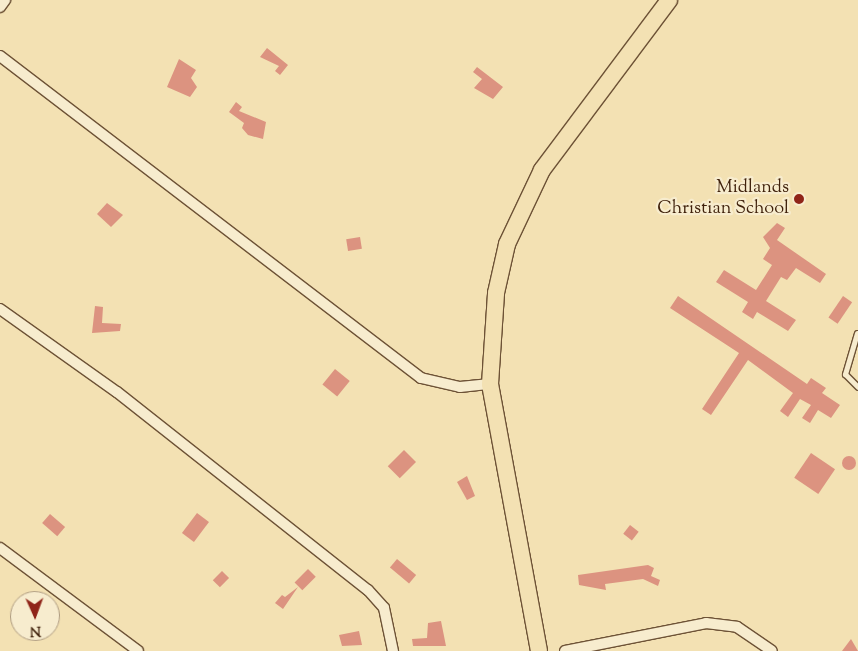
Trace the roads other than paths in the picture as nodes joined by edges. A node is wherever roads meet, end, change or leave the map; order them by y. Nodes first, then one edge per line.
1 (5, 0) edge
2 (669, 0) edge
3 (0, 7) edge
4 (0, 56) edge
5 (0, 309) edge
6 (858, 332) edge
7 (490, 384) junction
8 (858, 387) edge
9 (0, 548) edge
10 (138, 651) edge
11 (393, 651) edge
12 (539, 651) edge
13 (565, 651) edge
14 (772, 651) edge

1 - 3 street
2 - 7 highway
4 - 7 street
5 - 11 street
6 - 8 lane
7 - 12 highway
9 - 10 street
13 - 14 street

